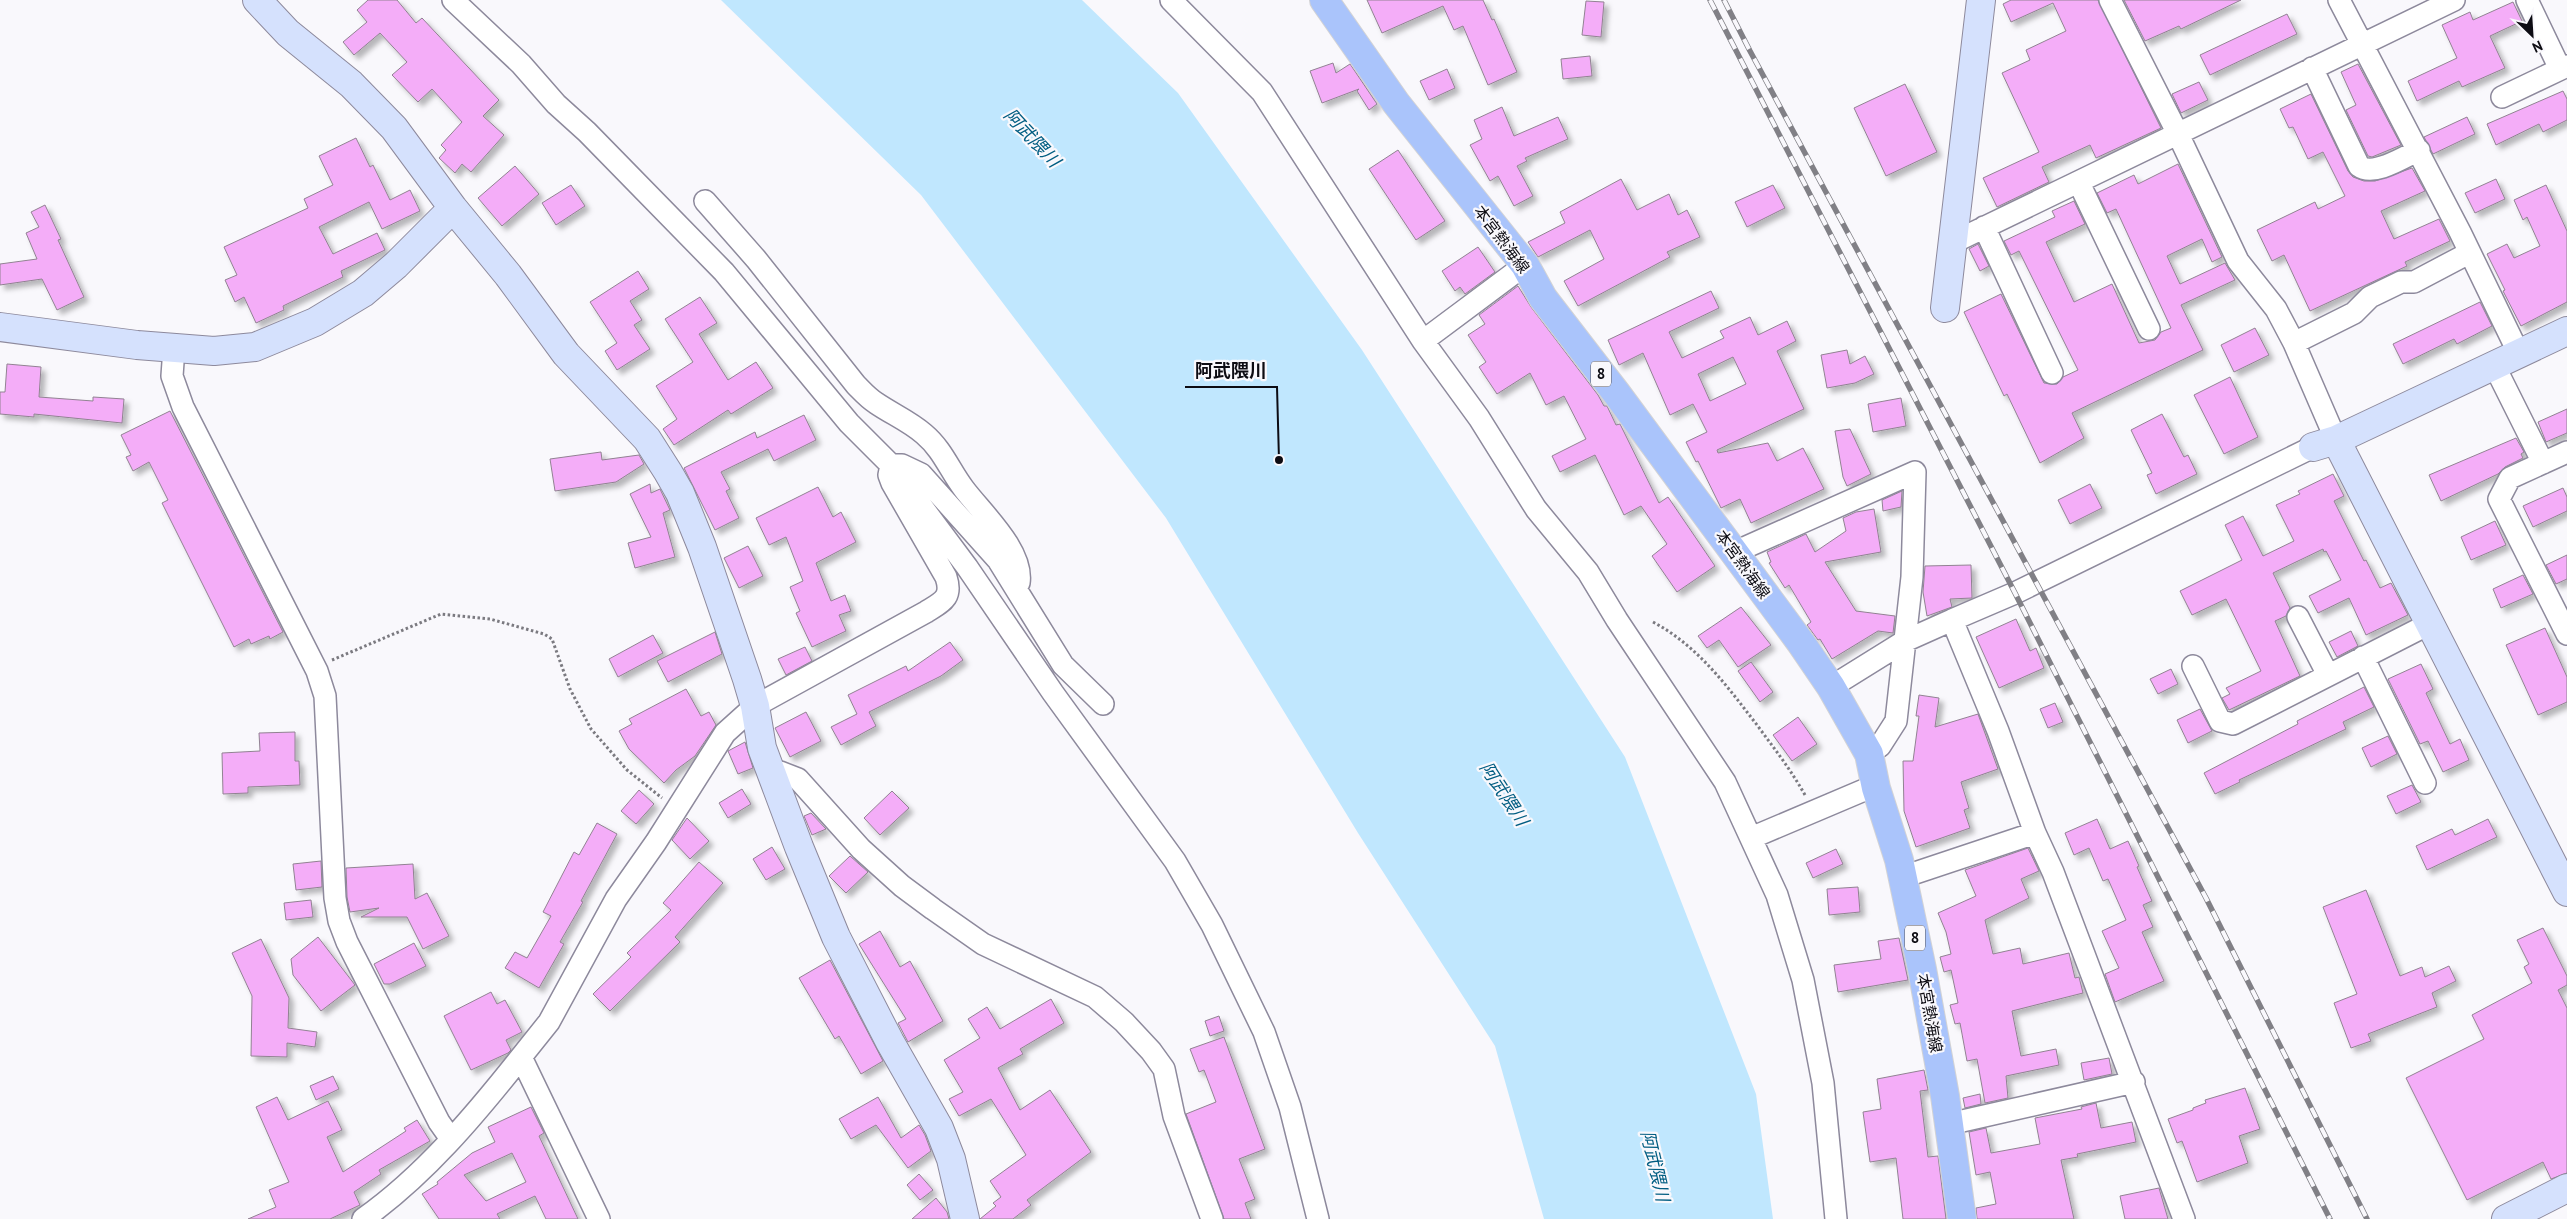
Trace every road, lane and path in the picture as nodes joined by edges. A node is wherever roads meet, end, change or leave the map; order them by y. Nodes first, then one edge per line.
1 (258, 0) edge
2 (453, 0) edge
3 (1171, 0) edge
4 (1324, 0) edge
5 (1982, 0) edge
6 (2110, 0) edge
7 (2339, 0) edge
8 (2454, 0) edge
9 (2527, 0) edge
10 (2362, 46) junction
11 (2312, 68) junction
12 (2564, 68) edge
13 (2502, 97) dead end
14 (2177, 132) junction
15 (2419, 150) junction
16 (2079, 183) junction
17 (705, 201) dead end
18 (453, 208) junction
19 (1984, 227) junction
20 (1952, 243) junction
21 (2469, 253) junction
22 (1525, 265) junction
23 (1945, 308) dead end
24 (0, 328) edge
25 (2149, 329) dead end
26 (2567, 331) edge
27 (1423, 341) junction
28 (2294, 343) junction
29 (174, 348) junction
30 (2519, 354) junction
31 (2495, 367) junction
32 (2052, 373) dead end
33 (2324, 444) junction
34 (2567, 452) edge
35 (2543, 462) junction
36 (891, 465) junction
37 (1735, 552) junction
38 (1018, 590) junction
39 (2298, 617) dead end
40 (1952, 620) junction
41 (1653, 622) dead end
42 (2429, 624) junction
43 (2567, 634) edge
44 (1905, 641) junction
45 (2363, 657) junction
46 (2193, 666) dead end
47 (316, 668) junction
48 (2328, 675) junction
49 (1831, 687) junction
50 (1102, 704) dead end
51 (755, 706) junction
52 (1869, 754) junction
53 (772, 776) junction
54 (2425, 783) dead end
55 (1876, 785) junction
56 (676, 809) junction
57 (1813, 812) junction
58 (2035, 833) junction
59 (1750, 838) junction
60 (1903, 877) junction
61 (2567, 892) edge
62 (521, 1057) junction
63 (2134, 1082) junction
64 (1948, 1124) junction
65 (451, 1139) junction
66 (2565, 1194) edge
67 (363, 1219) edge
68 (600, 1219) edge
69 (965, 1219) edge
70 (1212, 1219) edge
71 (1318, 1219) edge
72 (1836, 1219) edge
73 (1962, 1219) edge
74 (2184, 1219) edge
75 (2506, 1219) edge

1 - 18 street
2 - 36 street
3 - 27 street
4 - 22 main road, 本宮熱海線 / 8
5 - 20 street
6 - 14 street
7 - 10 street
8 - 10 street
9 - 12 street
10 - 11 street
10 - 15 street
11 - 14 street
11 - 15 street
12 - 13 street
14 - 16 street
14 - 28 street
15 - 21 street
16 - 19 street
16 - 25 street
17 - 38 street
18 - 29 street
18 - 51 street
19 - 20 street
19 - 32 street
20 - 23 street
21 - 28 street
21 - 30 street
22 - 27 street
22 - 37 main road, 本宮熱海線 / 8
24 - 29 street
26 - 30 street
27 - 59 street
28 - 33 street
29 - 47 street
30 - 31 street
31 - 33 street
31 - 35 street
33 - 40 street
33 - 42 street
34 - 35 street
35 - 43 street
36 - 38 street
36 - 51 street
36 - 71 street
37 - 44 street
37 - 49 main road, 本宮熱海線 / 8
38 - 50 street
39 - 48 street
40 - 44 street
40 - 58 street
41 - 57 path
42 - 45 street
42 - 61 street
44 - 49 street
44 - 52 street
45 - 48 street
45 - 54 street
46 - 48 street
47 - 56 path
47 - 65 street
49 - 52 main road, 本宮熱海線 / 8
51 - 53 street
51 - 56 street
52 - 55 main road, 本宮熱海線 / 8
53 - 69 street
53 - 70 street
55 - 57 street
55 - 60 main road, 本宮熱海線 / 8
56 - 62 street
57 - 59 street
58 - 60 street
58 - 63 street
59 - 72 street
60 - 64 main road, 本宮熱海線 / 8
62 - 65 street
62 - 68 street
63 - 64 street
63 - 74 street
64 - 73 main road, 本宮熱海線 / 8
65 - 67 street
66 - 75 street

